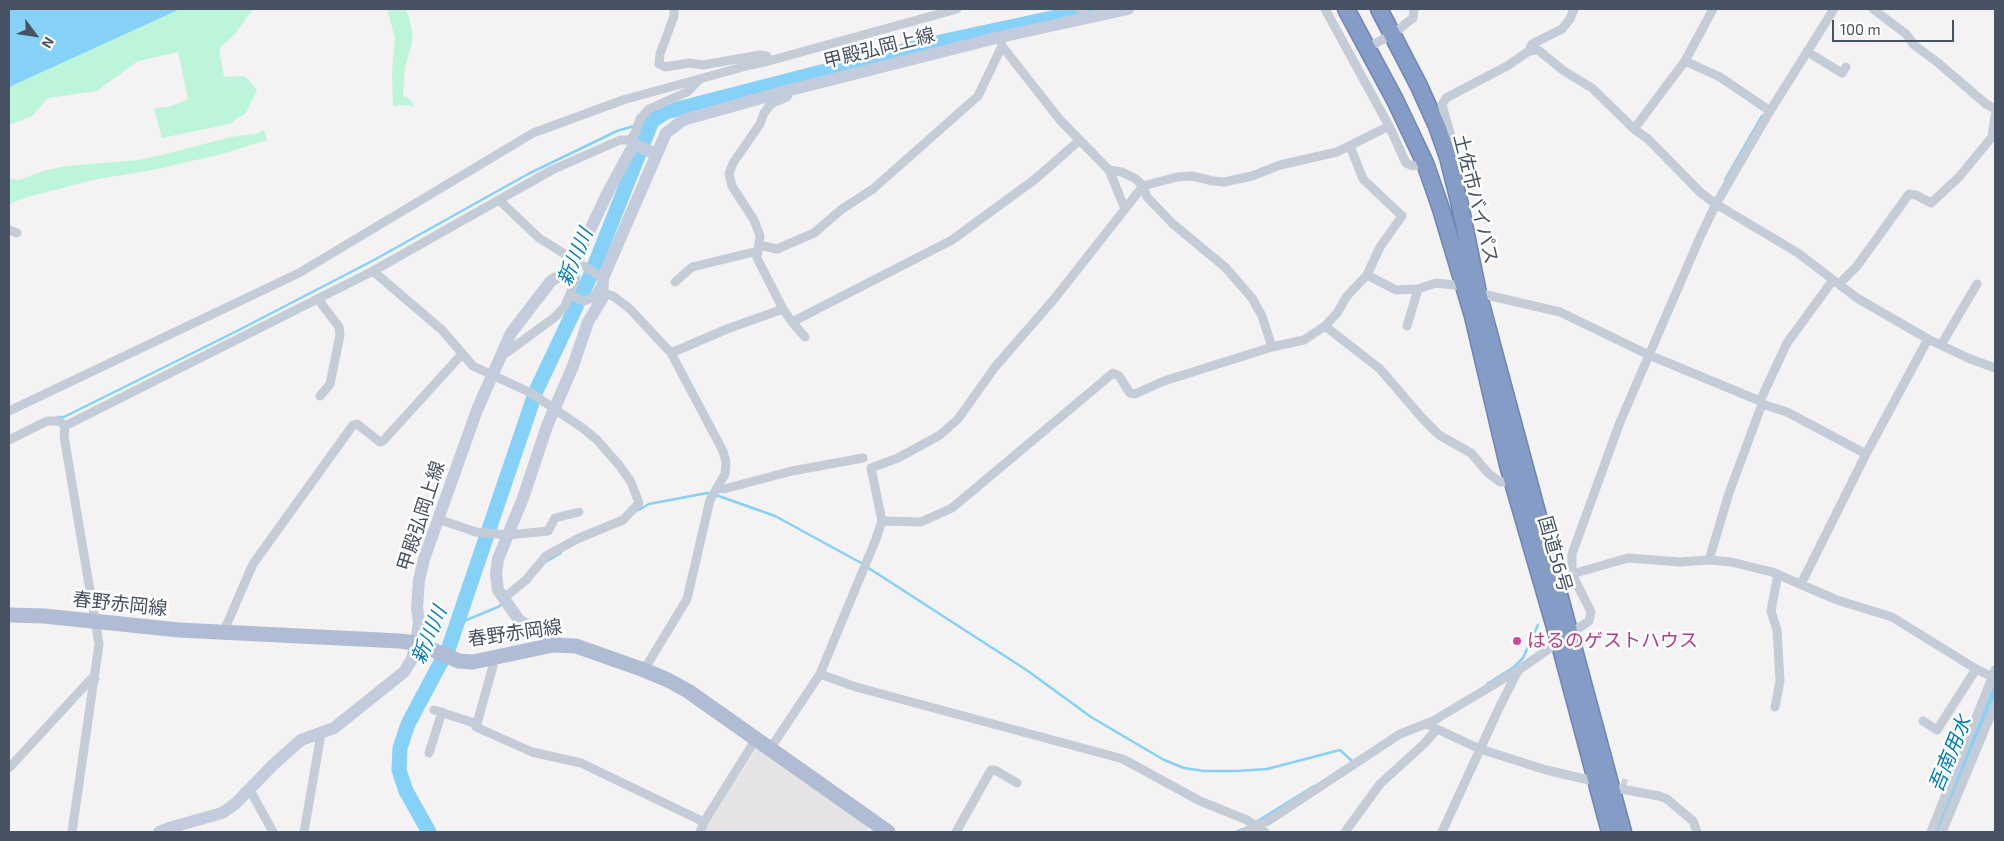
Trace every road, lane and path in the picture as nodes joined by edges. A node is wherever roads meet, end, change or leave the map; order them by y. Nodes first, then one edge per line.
1 (674, 9) edge
2 (957, 9) edge
3 (1128, 9) edge
4 (1325, 9) edge
5 (1346, 9) edge
6 (1379, 9) edge
7 (1414, 9) edge
8 (1574, 9) edge
9 (1713, 9) edge
10 (1834, 9) edge
11 (1873, 9) edge
12 (1083, 13) edge
13 (1393, 34) junction
14 (1001, 41) junction
15 (1367, 48) junction
16 (1808, 50) junction
17 (1530, 51) junction
18 (1685, 61) junction
19 (765, 62) junction
20 (1846, 67) dead end
21 (700, 79) junction
22 (790, 90) junction
23 (1995, 109) edge
24 (1770, 111) junction
25 (1995, 115) edge
26 (1389, 126) junction
27 (1634, 129) junction
28 (1080, 140) junction
29 (632, 142) junction
30 (1350, 146) junction
31 (656, 154) junction
32 (1448, 157) junction
33 (1425, 163) junction
34 (1109, 170) junction
35 (1142, 186) junction
36 (498, 200) junction
37 (1716, 204) junction
38 (1125, 209) junction
39 (758, 248) junction
40 (574, 264) junction
41 (373, 271) junction
42 (1367, 275) junction
43 (598, 279) junction
44 (675, 282) dead end
45 (1836, 282) junction
46 (1977, 284) dead end
47 (1418, 289) junction
48 (1471, 289) junction
49 (318, 298) junction
50 (577, 298) junction
51 (783, 309) junction
52 (792, 322) junction
53 (1325, 326) junction
54 (1407, 326) dead end
55 (805, 337) dead end
56 (1928, 339) junction
57 (1941, 346) junction
58 (1272, 347) junction
59 (671, 353) junction
60 (462, 354) junction
61 (1649, 355) junction
62 (500, 356) junction
63 (1995, 368) edge
64 (491, 375) junction
65 (320, 396) dead end
66 (1761, 402) junction
67 (555, 409) junction
68 (9, 411) edge
69 (65, 426) junction
70 (9, 440) edge
71 (1866, 454) junction
72 (863, 458) dead end
73 (1513, 481) junction
74 (717, 489) junction
75 (579, 512) dead end
76 (438, 519) junction
77 (882, 521) junction
78 (508, 535) junction
79 (1709, 560) junction
80 (1572, 574) junction
81 (1778, 574) junction
82 (1801, 584) junction
83 (506, 601) junction
84 (9, 615) edge
85 (96, 620) junction
86 (223, 633) junction
87 (1565, 637) junction
88 (416, 643) junction
89 (553, 645) junction
90 (492, 659) junction
91 (1520, 669) junction
92 (1976, 669) junction
93 (644, 670) junction
94 (820, 674) junction
95 (1994, 675) edge
96 (95, 679) junction
97 (1995, 705) edge
98 (1775, 707) dead end
99 (1923, 721) dead end
100 (477, 724) junction
101 (1426, 724) junction
102 (1436, 730) junction
103 (320, 734) junction
104 (756, 739) junction
105 (770, 748) junction
106 (1480, 749) junction
107 (429, 753) dead end
108 (9, 768) edge
109 (1546, 770) junction
110 (1579, 773) dead end
111 (1596, 778) junction
112 (1017, 783) dead end
113 (1619, 788) junction
114 (250, 790) junction
115 (1653, 794) junction
116 (704, 822) junction
117 (1256, 826) junction
118 (879, 829) edge
119 (72, 832) edge
120 (159, 832) edge
121 (273, 832) edge
122 (304, 832) edge
123 (700, 832) edge
124 (956, 832) edge
125 (1244, 832) edge
126 (1265, 832) edge
127 (1345, 832) edge
128 (1442, 832) edge
129 (1610, 832) edge
130 (1623, 832) edge
131 (1697, 832) edge
132 (1931, 832) edge
133 (1942, 832) edge

1 - 19 street
2 - 19 street
3 - 12 main road, 甲殿弘岡上線
4 - 26 street
5 - 15 highway, 土佐市バイパス
6 - 13 highway, 土佐市バイパス
7 - 13 street
8 - 17 street
9 - 18 street
10 - 16 street
11 - 23 street
12 - 14 main road, 甲殿弘岡上線
13 - 15 street
13 - 32 highway, 土佐市バイパス
14 - 22 main road, 甲殿弘岡上線
14 - 28 street
14 - 39 street
15 - 33 highway, 土佐市バイパス
16 - 20 street
16 - 24 street
17 - 27 street
17 - 32 street
18 - 24 street
18 - 27 street
19 - 21 street
21 - 29 street
21 - 68 street
22 - 31 main road, 甲殿弘岡上線
22 - 39 street
24 - 37 street
25 - 45 street
26 - 30 street
26 - 33 street
27 - 37 street
28 - 34 street
28 - 52 street
29 - 31 main road
29 - 36 street
29 - 40 main road
30 - 35 street
30 - 42 street
31 - 43 main road, 甲殿弘岡上線
32 - 48 highway, 土佐市バイパス
33 - 48 highway, 土佐市バイパス
34 - 35 street
34 - 38 street
35 - 38 street
35 - 58 street
36 - 40 street
36 - 41 street
37 - 45 street
37 - 61 street
38 - 77 street
39 - 44 street
39 - 51 street
40 - 43 street
40 - 50 street
40 - 62 main road, 甲殿弘岡上線
41 - 49 street
41 - 60 street
42 - 47 street
42 - 53 street
43 - 50 street
43 - 59 street
43 - 67 main road, 甲殿弘岡上線
45 - 56 street
45 - 66 street
46 - 57 street
47 - 48 street
47 - 54 street
48 - 61 street
48 - 73 highway, 国道56号
48 - 87 highway, 国道56号
49 - 65 street
49 - 69 street
50 - 62 street
51 - 52 street
51 - 59 street
52 - 55 street
53 - 58 street
53 - 73 street
56 - 57 street
56 - 71 street
57 - 63 street
58 - 77 street
59 - 74 street
60 - 64 street
60 - 86 street
61 - 66 street
61 - 80 street
62 - 64 main road, 甲殿弘岡上線
64 - 67 street
64 - 76 main road, 甲殿弘岡上線
66 - 71 street
66 - 79 street
67 - 78 main road, 甲殿弘岡上線
67 - 83 street
69 - 70 street
69 - 85 street
71 - 82 street
72 - 74 street
73 - 87 highway, 国道56号
74 - 93 street
75 - 78 street
76 - 78 street
76 - 88 main road, 甲殿弘岡上線
77 - 94 street
78 - 83 main road, 甲殿弘岡上線
79 - 80 street
79 - 81 street
80 - 87 street
81 - 82 street
81 - 98 street
82 - 92 street
83 - 89 main road, 甲殿弘岡上線
84 - 85 main road, 春野赤岡線
85 - 86 main road, 春野赤岡線
85 - 96 street
86 - 88 main road, 春野赤岡線
87 - 91 street
87 - 111 highway, 国道56号
87 - 113 highway, 国道56号
88 - 90 main road, 春野赤岡線
88 - 103 main road, 甲殿弘岡上線
89 - 90 main road, 春野赤岡線
89 - 93 main road, 春野赤岡線
90 - 100 street
91 - 101 street
91 - 106 street
92 - 95 street
92 - 99 street
93 - 104 main road, 春野赤岡線
94 - 105 street
94 - 117 street
95 - 132 street
96 - 108 street
96 - 119 street
97 - 133 street
100 - 107 street
100 - 116 street
101 - 102 street
101 - 117 street
102 - 106 street
102 - 127 street
103 - 114 main road, 甲殿弘岡上線
103 - 122 street
104 - 105 main road, 春野赤岡線
104 - 116 street
105 - 118 main road, 春野赤岡線
106 - 109 street
106 - 128 street
109 - 110 street
109 - 111 street
111 - 129 highway, 国道56号
112 - 124 street
113 - 115 street
113 - 115 street
113 - 130 highway, 国道56号
114 - 120 main road, 甲殿弘岡上線
114 - 121 street
115 - 131 street
116 - 123 street
117 - 125 street
117 - 126 street

